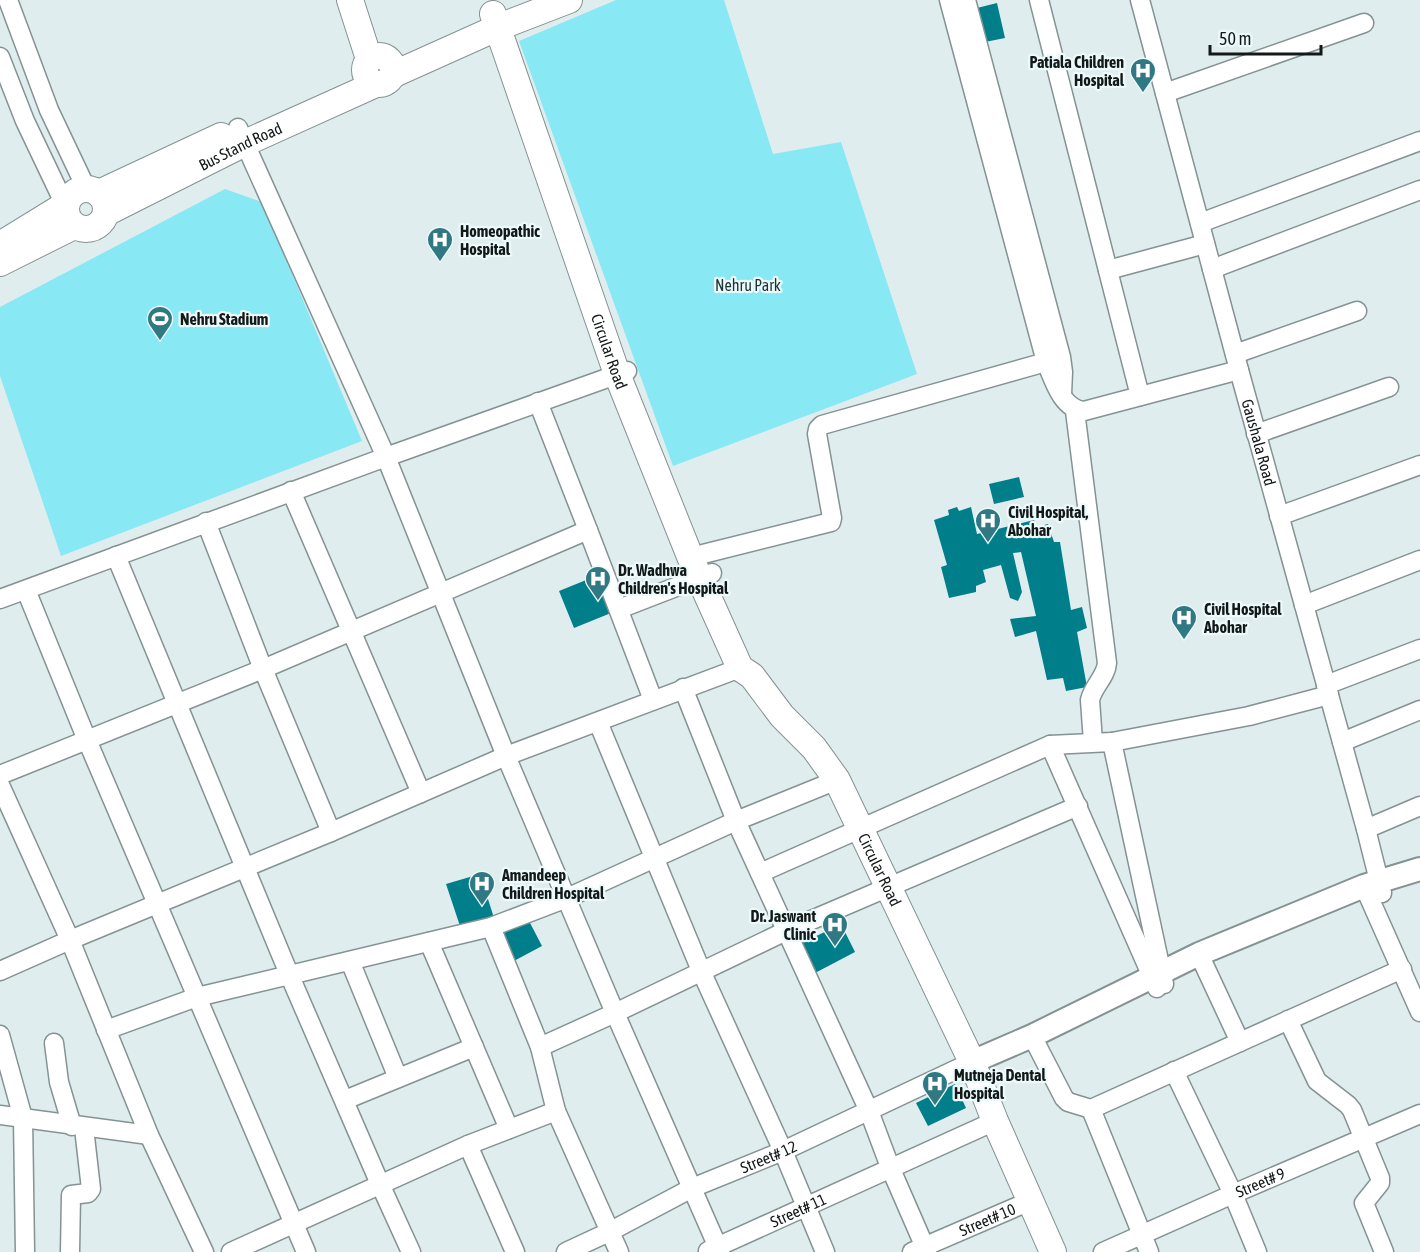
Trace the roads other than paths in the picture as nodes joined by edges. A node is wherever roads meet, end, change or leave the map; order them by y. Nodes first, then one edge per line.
1 (8, 0) edge
2 (350, 0) edge
3 (363, 0) edge
4 (528, 0) edge
5 (569, 0) edge
6 (949, 0) edge
7 (966, 0) edge
8 (1039, 0) edge
9 (1144, 1) edge
10 (502, 19) junction
11 (1364, 22) dead end
12 (0, 57) edge
13 (378, 67) junction
14 (1165, 93) junction
15 (242, 136) junction
16 (1420, 141) edge
17 (1420, 190) edge
18 (97, 198) junction
19 (69, 215) junction
20 (1200, 223) junction
21 (1205, 244) junction
22 (0, 245) edge
23 (0, 263) edge
24 (1212, 269) junction
25 (1108, 270) junction
26 (1357, 311) dead end
27 (1046, 362) junction
28 (1237, 362) junction
29 (623, 372) junction
30 (1389, 387) dead end
31 (1062, 395) junction
32 (1140, 396) junction
33 (538, 402) junction
34 (1075, 411) junction
35 (1256, 434) junction
36 (386, 457) junction
37 (1420, 465) edge
38 (291, 491) junction
39 (1279, 516) junction
40 (206, 522) junction
41 (588, 530) junction
42 (116, 556) junction
43 (1420, 560) edge
44 (705, 568) junction
45 (26, 590) junction
46 (439, 593) junction
47 (0, 599) edge
48 (1304, 605) junction
49 (619, 609) junction
50 (353, 631) junction
51 (1420, 649) edge
52 (263, 669) junction
53 (746, 672) junction
54 (683, 688) junction
55 (1328, 690) junction
56 (653, 700) junction
57 (178, 704) junction
58 (1420, 710) edge
59 (598, 722) junction
60 (87, 740) junction
61 (1093, 742) junction
62 (1112, 742) junction
63 (1342, 742) junction
64 (1050, 745) junction
65 (506, 756) junction
66 (0, 775) edge
67 (837, 780) junction
68 (0, 785) edge
69 (420, 793) junction
70 (1078, 806) junction
71 (1420, 806) edge
72 (736, 821) junction
73 (860, 828) junction
74 (1366, 829) junction
75 (331, 832) junction
76 (653, 858) junction
77 (245, 867) junction
78 (1420, 869) edge
79 (760, 873) junction
80 (1420, 882) edge
81 (888, 887) junction
82 (1374, 890) junction
83 (567, 898) junction
84 (157, 904) junction
85 (491, 927) junction
86 (786, 931) junction
87 (69, 940) junction
88 (429, 942) junction
89 (1201, 960) junction
90 (350, 961) junction
91 (1402, 969) junction
92 (0, 971) edge
93 (702, 973) junction
94 (290, 974) junction
95 (1159, 980) junction
96 (197, 997) junction
97 (1420, 1012) edge
98 (615, 1014) junction
99 (1288, 1020) junction
100 (106, 1030) junction
101 (0, 1035) edge
102 (1035, 1041) junction
103 (1240, 1042) junction
104 (54, 1043) dead end
105 (474, 1047) junction
106 (540, 1047) junction
107 (1174, 1071) junction
108 (976, 1072) junction
109 (398, 1078) junction
110 (345, 1100) junction
111 (1090, 1109) junction
112 (556, 1111) junction
113 (869, 1111) junction
114 (1420, 1114) edge
115 (0, 1115) edge
116 (24, 1118) junction
117 (995, 1121) junction
118 (78, 1127) junction
119 (509, 1129) junction
120 (149, 1135) junction
121 (1364, 1139) junction
122 (468, 1145) junction
123 (783, 1151) junction
124 (891, 1167) junction
125 (380, 1184) junction
126 (693, 1188) junction
127 (1233, 1194) junction
128 (1030, 1201) junction
129 (806, 1207) junction
130 (293, 1223) junction
131 (609, 1232) junction
132 (1145, 1244) edge
133 (714, 1250) edge
134 (921, 1250) edge
135 (24, 1252) edge
136 (70, 1252) edge
137 (204, 1252) edge
138 (231, 1252) edge
139 (306, 1252) edge
140 (411, 1252) edge
141 (515, 1252) edge
142 (566, 1252) edge
143 (619, 1252) edge
144 (825, 1252) edge
145 (1053, 1252) edge
146 (1068, 1252) edge
147 (1103, 1252) edge
148 (1257, 1252) edge
149 (1384, 1252) edge

1 - 18 street
2 - 13 main road
3 - 13 main road
4 - 10 main road, Bus Stand Road
5 - 10 main road, Bus Stand Road
6 - 27 street
7 - 31 street
8 - 25 street
9 - 14 street, Gaushala Road
10 - 13 main road, Bus Stand Road
10 - 29 main road, Circular Road
11 - 14 street
12 - 19 street
13 - 15 main road, Bus Stand Road
14 - 20 street, Gaushala Road
15 - 18 main road, Bus Stand Road
15 - 36 street
16 - 20 street
17 - 24 street
18 - 19 main road, Bus Stand Road
18 - 19 main road, Bus Stand Road
19 - 22 main road, Bus Stand Road
19 - 23 main road, Bus Stand Road
20 - 21 street, Gaushala Road
21 - 24 street, Gaushala Road
21 - 25 street
24 - 28 street, Gaushala Road
25 - 32 street
26 - 28 street
27 - 31 street
27 - 44 street
28 - 32 street
28 - 35 street, Gaushala Road
29 - 33 street
29 - 44 main road, Circular Road
30 - 35 street
31 - 34 street
32 - 34 street
33 - 36 street
33 - 41 street
34 - 61 street
35 - 39 street, Gaushala Road
36 - 38 street
36 - 46 street
37 - 39 street
38 - 40 street
38 - 50 street
39 - 48 street, Gaushala Road
40 - 42 street
40 - 52 street
41 - 46 street
41 - 49 street
42 - 45 street
42 - 57 street
43 - 48 street
44 - 49 street
44 - 53 main road, Circular Road
45 - 47 street
45 - 60 street
46 - 50 street
46 - 65 street
48 - 55 street, Gaushala Road
49 - 56 street
50 - 52 street
50 - 69 street
51 - 55 street
52 - 57 street
52 - 75 street
53 - 54 street
53 - 67 main road, Circular Road
54 - 56 street
54 - 72 street
55 - 62 street
55 - 63 street, Gaushala Road
56 - 59 street
57 - 60 street
57 - 77 street
58 - 63 street
59 - 65 street
59 - 76 street
60 - 66 street
60 - 84 street
61 - 62 street
61 - 64 street
62 - 95 street
63 - 74 street, Gaushala Road
64 - 70 street
64 - 73 street
65 - 69 street
65 - 83 street
67 - 72 street
67 - 73 main road, Circular Road
68 - 87 street
69 - 75 street
70 - 81 street
70 - 95 street
71 - 74 street
72 - 76 street
72 - 79 street
73 - 79 street
73 - 81 main road, Circular Road
74 - 82 street, Gaushala Road
75 - 77 street
76 - 83 street
76 - 93 street
77 - 84 street
77 - 94 street
78 - 82 street
79 - 86 street
80 - 82 street
81 - 86 street
81 - 108 main road, Circular Road
82 - 89 street
82 - 91 street, Gaushala Road
83 - 85 street
83 - 98 street
84 - 87 street
84 - 96 street
85 - 88 street
85 - 106 street
86 - 93 street
86 - 113 street
87 - 92 street
87 - 100 street
88 - 90 street
88 - 105 street
89 - 95 street
89 - 103 street
90 - 94 street
90 - 109 street
91 - 97 street, Gaushala Road
91 - 99 street
93 - 98 street
93 - 123 street
94 - 96 street
94 - 110 street
95 - 102 street
96 - 100 street
96 - 130 street
98 - 106 street
98 - 126 street
99 - 103 street
99 - 121 street
100 - 120 street
101 - 116 street
102 - 108 street
102 - 111 street
103 - 107 street
104 - 118 street
105 - 109 street
105 - 119 street
106 - 112 street
107 - 111 street
107 - 127 street
108 - 113 street, Street# 12
108 - 117 main road, Circular Road
108 - 146 main road, Circular Road
109 - 110 street
110 - 125 street
111 - 132 street
112 - 119 street
112 - 131 street
113 - 123 street, Street# 12
113 - 124 street
114 - 121 street, Street# 9
115 - 116 street
116 - 118 street
116 - 135 street
117 - 124 street, Street# 11
117 - 128 main road, Circular Road
118 - 120 street
118 - 136 street
119 - 122 street
120 - 137 street
121 - 127 street, Street# 9
121 - 149 street
122 - 125 street
122 - 141 street
123 - 126 street, Street# 12
123 - 129 street
124 - 129 street, Street# 11
124 - 134 street
125 - 130 street
125 - 140 street
126 - 131 street, Street# 12
126 - 133 street
127 - 132 street, Street# 9
127 - 148 street
128 - 134 street, Street# 10
128 - 145 main road, Circular Road
129 - 133 street, Street# 11
129 - 144 street
130 - 138 street
130 - 139 street
131 - 142 street, Street# 12
131 - 143 street
132 - 147 street, Street# 9

